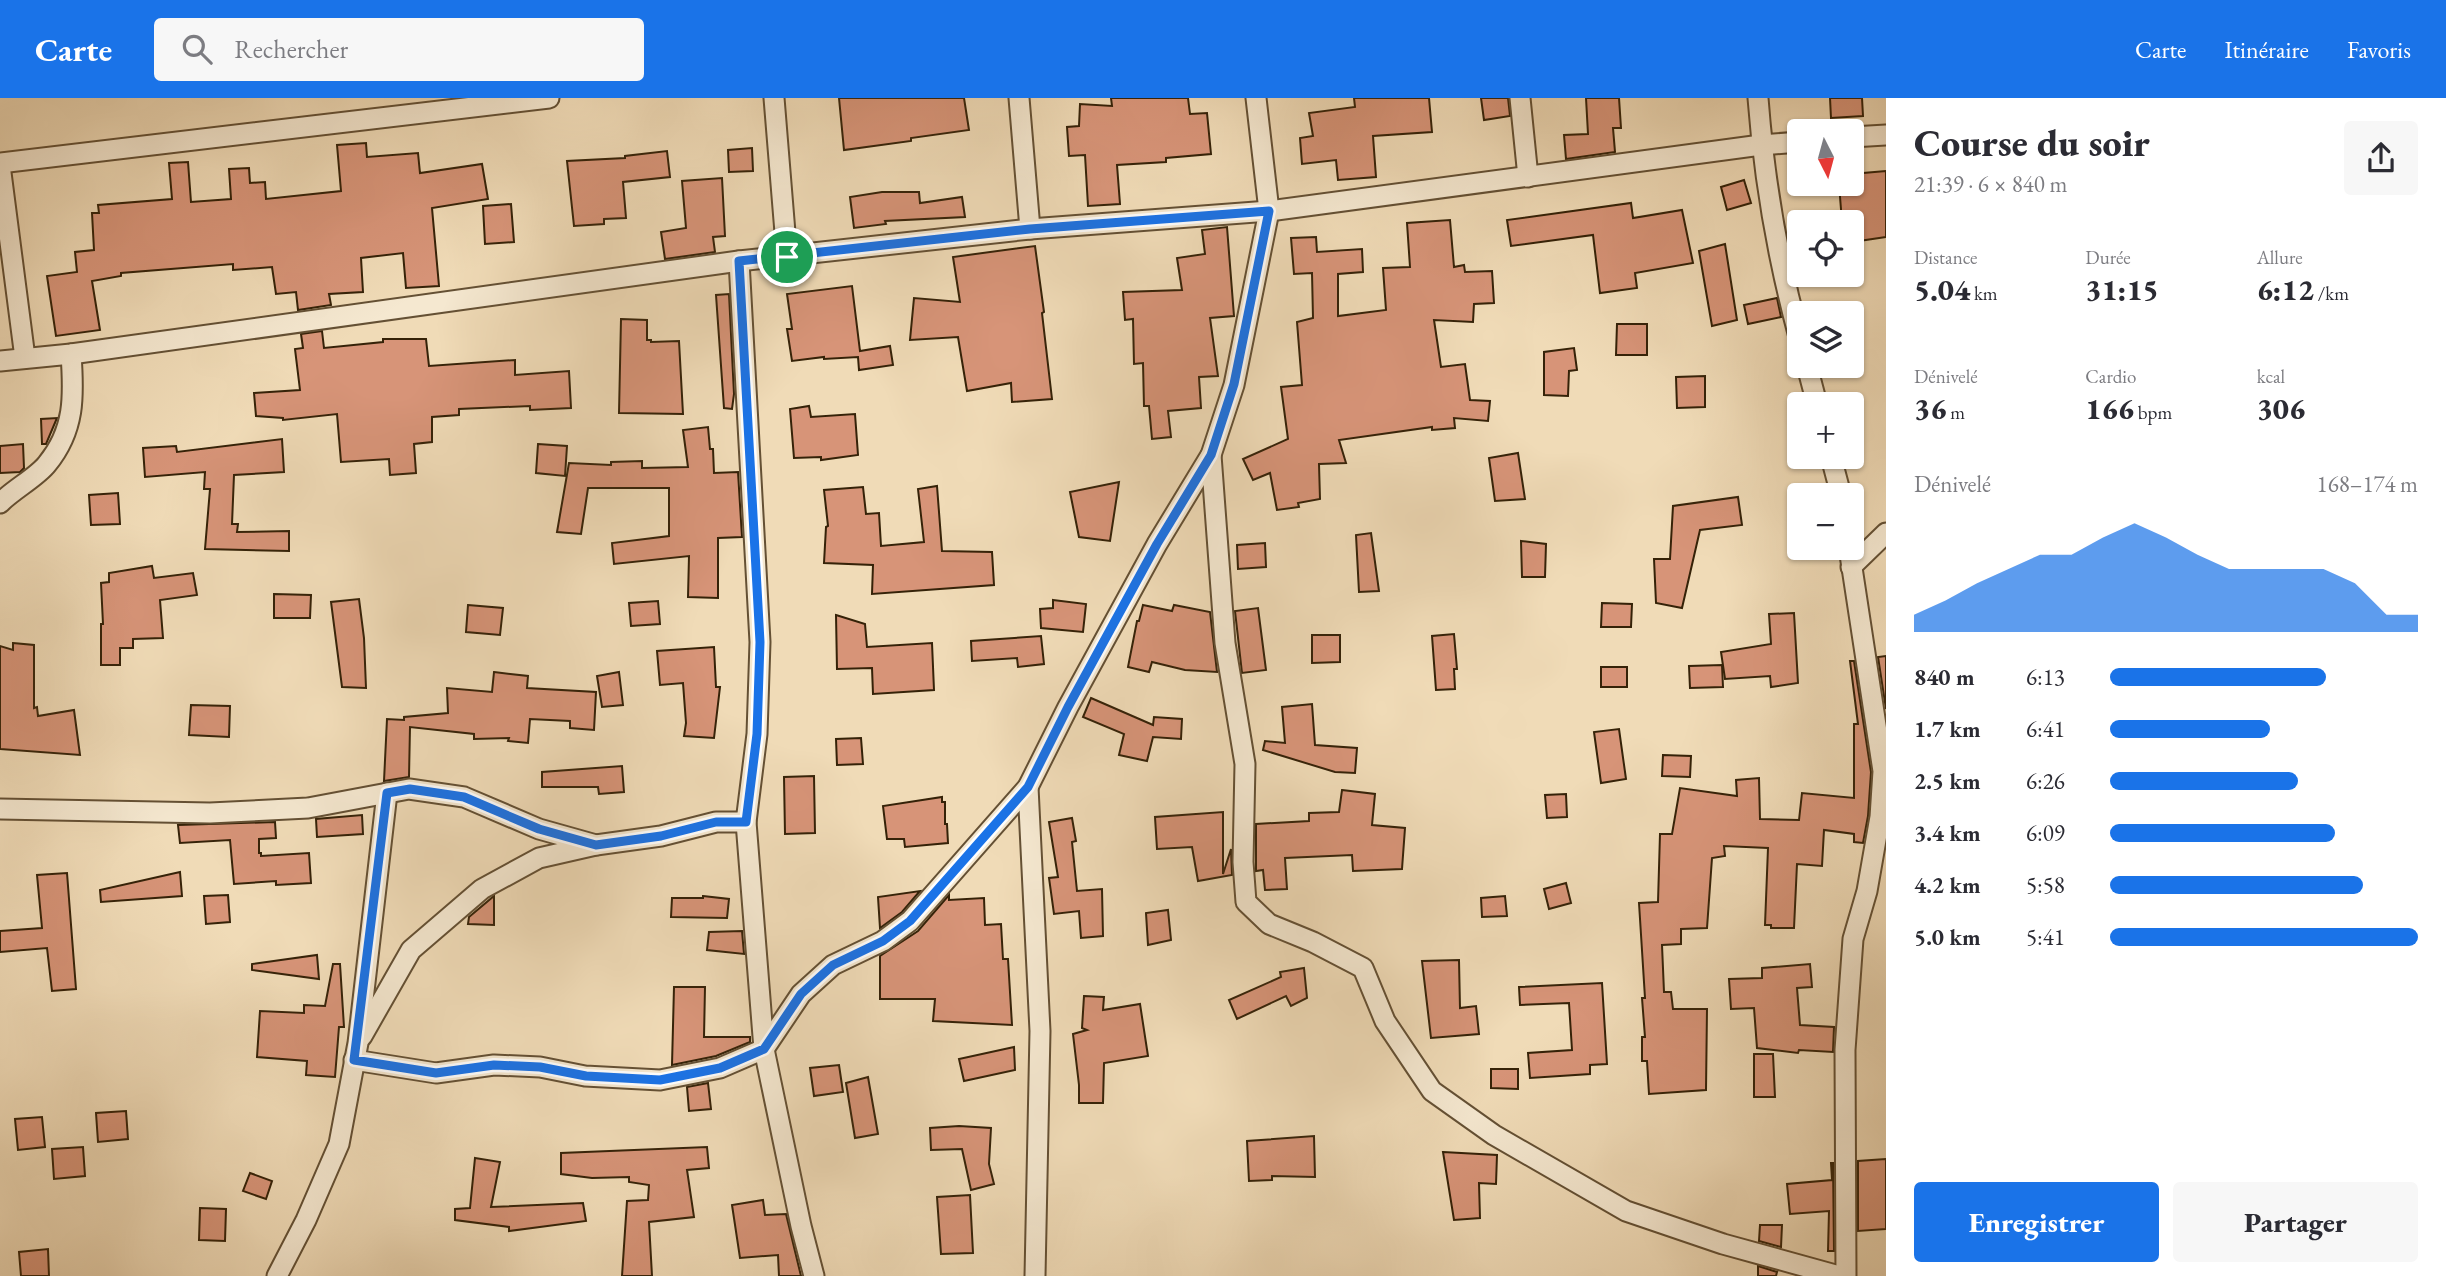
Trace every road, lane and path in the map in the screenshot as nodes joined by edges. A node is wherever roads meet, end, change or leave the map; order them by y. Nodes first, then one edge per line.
1 (549, 98) edge
2 (774, 98) edge
3 (1019, 98) edge
4 (1256, 98) edge
5 (1520, 98) edge
6 (1758, 98) edge
7 (1886, 135) edge
8 (1864, 136) edge
9 (1787, 143) edge
10 (1761, 145) junction
11 (0, 164) edge
12 (1528, 177) junction
13 (1269, 211) junction
14 (1030, 229) junction
15 (787, 257) junction
16 (739, 261) junction
17 (1790, 301) edge
18 (71, 354) junction
19 (26, 358) junction
20 (0, 361) edge
21 (1211, 455) junction
22 (0, 503) edge
23 (1886, 533) edge
24 (1864, 548) edge
25 (1850, 560) edge
26 (1028, 787) junction
27 (387, 793) junction
28 (0, 809) edge
29 (746, 822) junction
30 (596, 845) junction
31 (764, 1049) junction
32 (356, 1051) junction
33 (277, 1276) edge
34 (814, 1276) edge
35 (1035, 1276) edge
36 (1839, 1276) edge
37 (1846, 1276) edge

1 - 11 street
2 - 15 street
3 - 14 street
4 - 13 street
5 - 12 street
6 - 10 street
7 - 8 street
9 - 10 street
10 - 12 street
10 - 17 street
11 - 19 street
12 - 13 street
13 - 14 street
13 - 21 street
14 - 15 street
15 - 16 street
16 - 18 street
16 - 29 street
18 - 19 street
18 - 22 street
19 - 20 street
21 - 26 street
21 - 36 street
23 - 24 street
25 - 37 street
26 - 31 street
26 - 35 street
27 - 28 street
27 - 30 street
27 - 32 street
29 - 30 street
29 - 31 street
30 - 32 street
31 - 32 street
31 - 34 street
32 - 33 street

